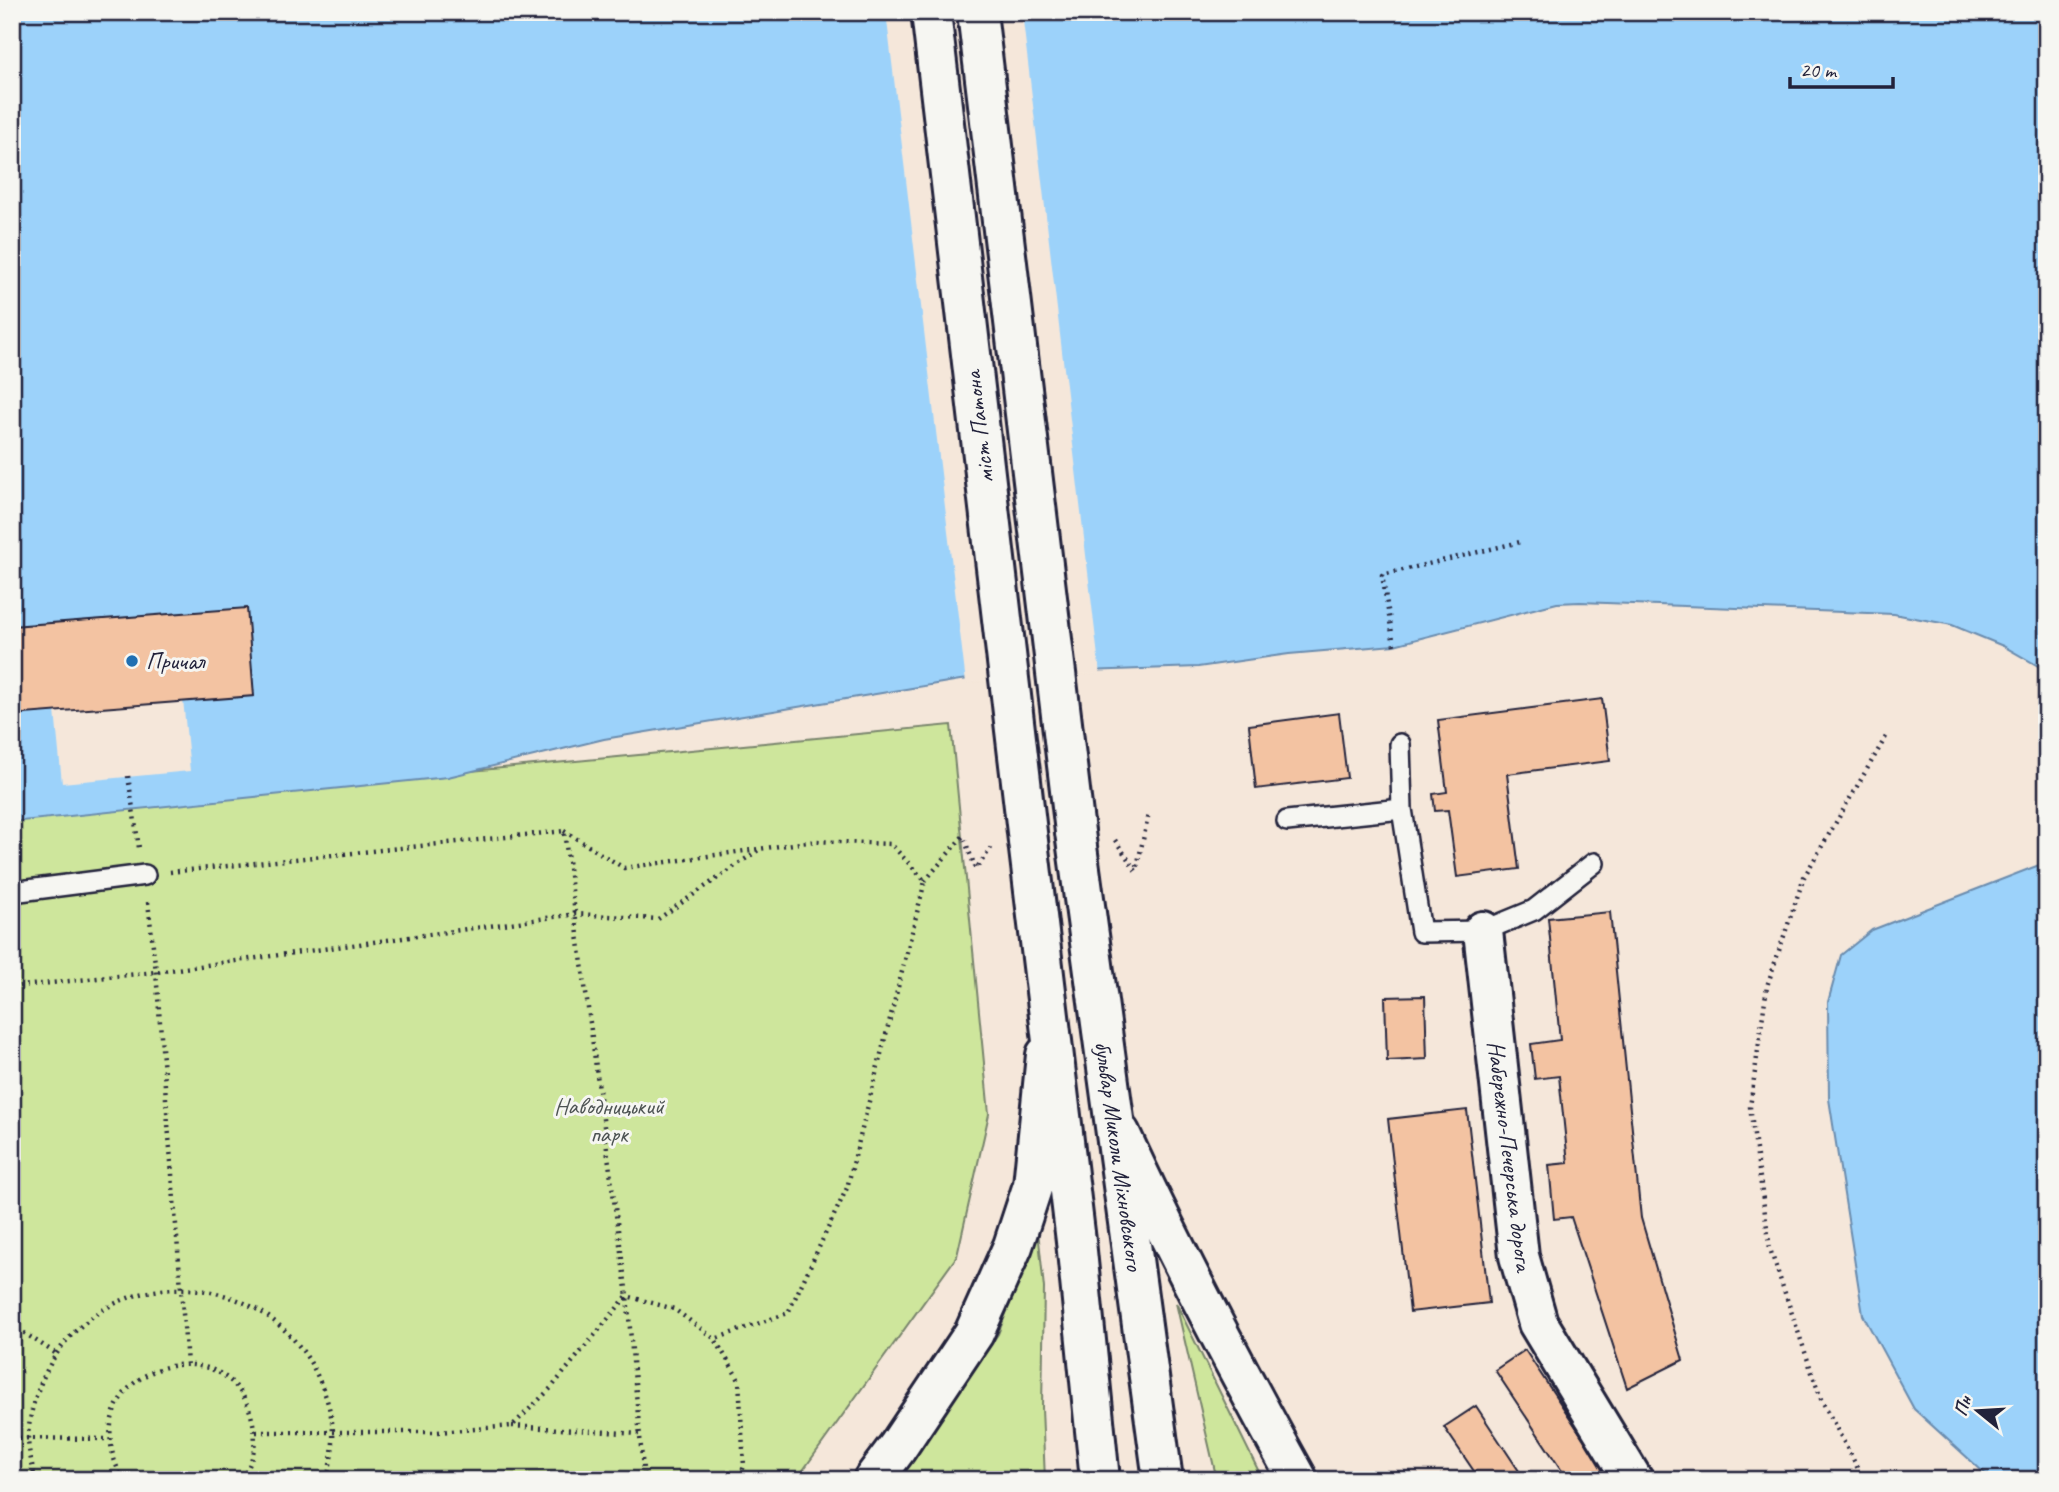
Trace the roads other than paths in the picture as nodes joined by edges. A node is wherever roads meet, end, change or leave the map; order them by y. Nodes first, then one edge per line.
1 (930, 12) edge
2 (977, 12) edge
3 (1400, 744) dead end
4 (1402, 809) junction
5 (1287, 821) dead end
6 (1091, 831) joint
7 (1012, 841) joint
8 (1594, 863) dead end
9 (145, 875) road end
10 (12, 892) edge
11 (1483, 931) junction
12 (1050, 1015) junction
13 (1115, 1121) junction
14 (1089, 1377) junction
15 (873, 1480) edge
16 (1084, 1480) edge
17 (1100, 1480) edge
18 (1163, 1480) edge
19 (1298, 1480) edge
20 (1633, 1480) edge

1 - 7 main road, міст Патона, bridge
2 - 6 main road, міст Патона, bridge
3 - 4 lane
4 - 5 lane
4 - 11 lane
6 - 13 main road, бульвар Миколи Міхновського
7 - 12 main road, бульвар Миколи Міхновського
8 - 11 lane
9 - 10 lane
11 - 20 main road, Набережно-Печерська дорога
12 - 14 main road, бульвар Миколи Міхновського
12 - 15 main road
13 - 18 main road, бульвар Миколи Міхновського
13 - 19 main road
14 - 16 main road
14 - 17 main road, бульвар Миколи Міхновського

